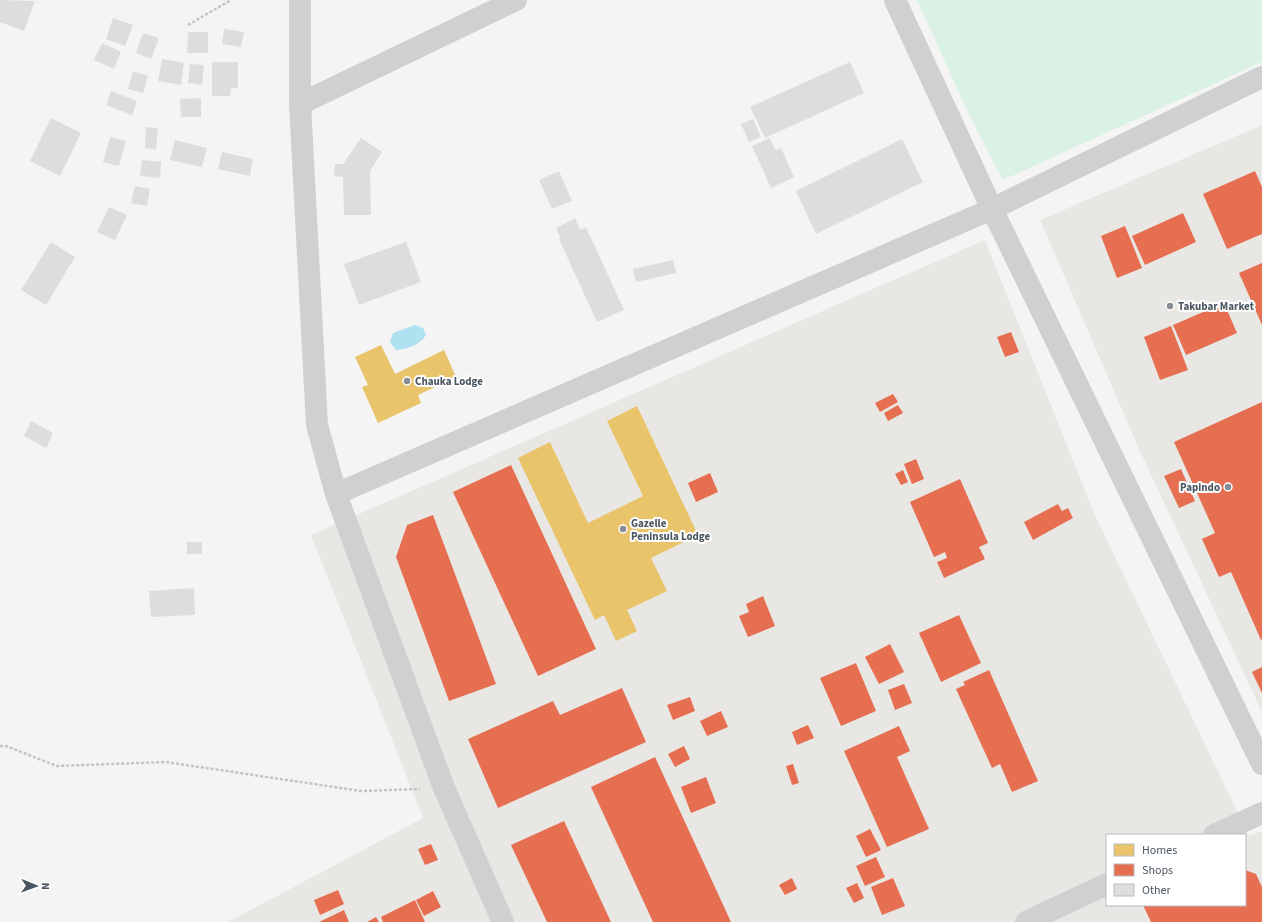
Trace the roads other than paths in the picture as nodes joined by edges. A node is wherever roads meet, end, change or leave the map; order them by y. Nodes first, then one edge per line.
1 (300, 0) edge
2 (516, 0) edge
3 (895, 0) edge
4 (1262, 77) edge
5 (300, 104) junction
6 (992, 209) junction
7 (336, 494) junction
8 (1262, 764) edge
9 (1262, 812) edge
10 (1216, 834) edge
11 (1106, 884) edge
12 (503, 922) edge
13 (1026, 922) edge

1 - 5 street
2 - 5 street
3 - 6 street
4 - 6 street
5 - 7 street
6 - 7 street
6 - 8 street
7 - 12 street
9 - 10 street
11 - 13 street

